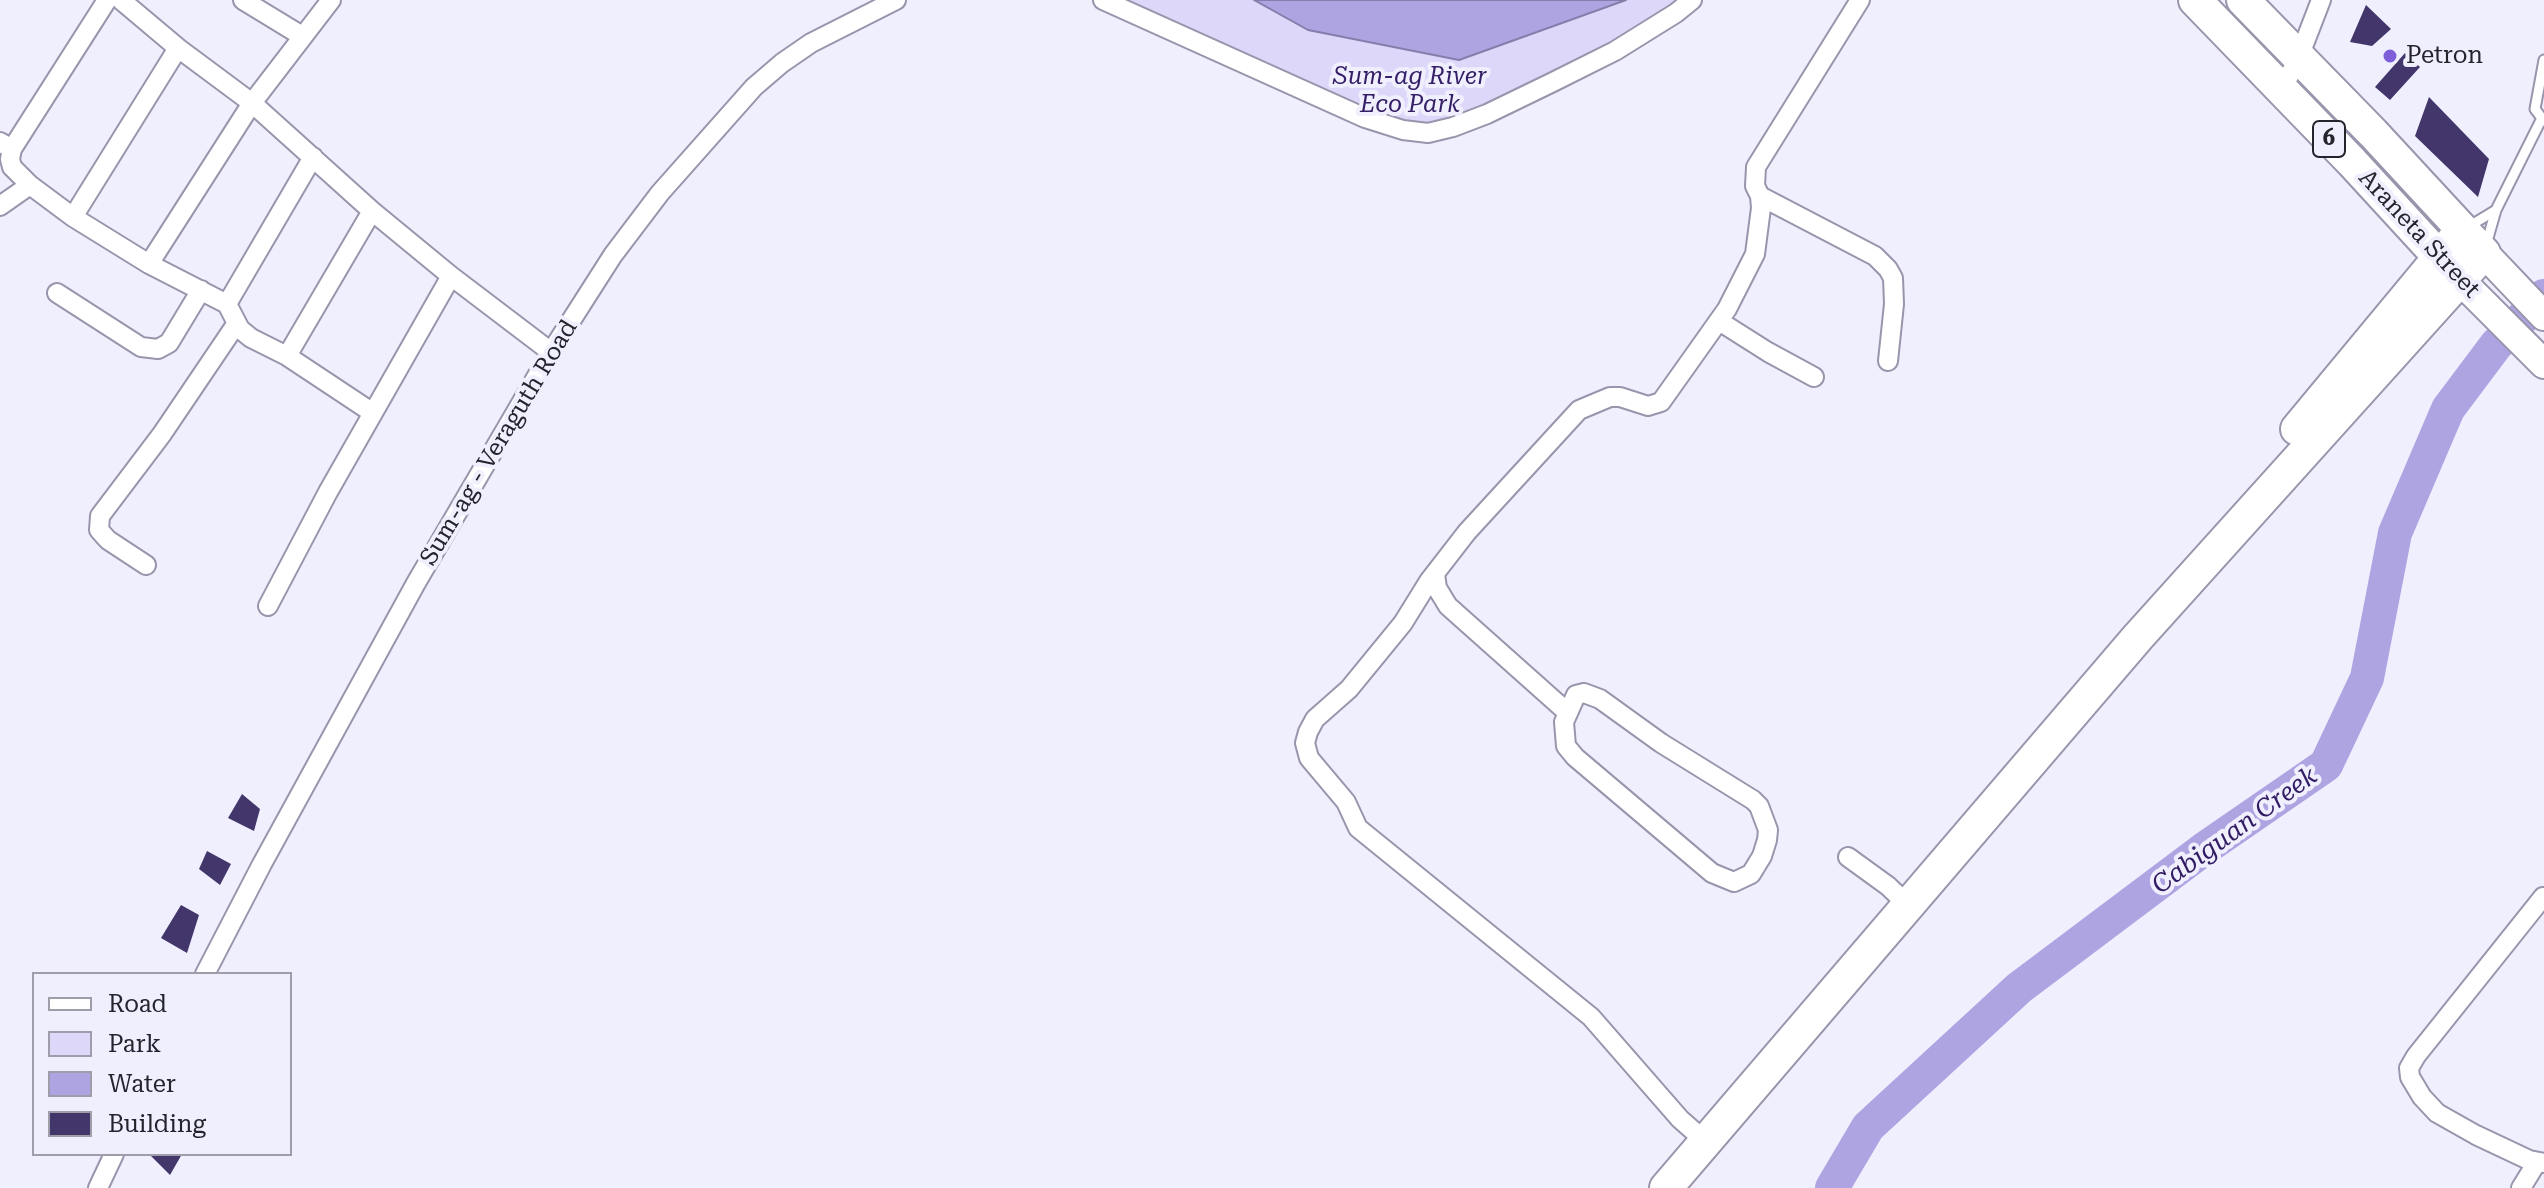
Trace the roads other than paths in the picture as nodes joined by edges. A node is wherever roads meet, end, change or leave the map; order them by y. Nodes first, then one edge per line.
1 (107, 0) edge
2 (121, 0) edge
3 (243, 0) edge
4 (331, 0) edge
5 (896, 0) edge
6 (1103, 0) edge
7 (1692, 0) edge
8 (1860, 0) edge
9 (2195, 0) edge
10 (2243, 0) edge
11 (2321, 0) edge
12 (302, 36) junction
13 (178, 48) junction
14 (2299, 57) junction
15 (2544, 60) edge
16 (2281, 91) junction
17 (252, 103) junction
18 (2543, 121) edge
19 (6, 146) edge
20 (313, 157) junction
21 (30, 185) junction
22 (1760, 196) junction
23 (0, 206) edge
24 (2496, 210) junction
25 (372, 211) junction
26 (73, 217) junction
27 (2473, 242) junction
28 (149, 264) junction
29 (2450, 269) junction
30 (451, 276) junction
31 (201, 290) junction
32 (57, 293) dead end
33 (227, 304) junction
34 (2544, 316) edge
35 (1719, 321) junction
36 (237, 323) junction
37 (551, 352) junction
38 (287, 356) junction
39 (1888, 361) dead end
40 (2544, 364) edge
41 (1814, 377) dead end
42 (373, 413) junction
43 (146, 565) dead end
44 (1435, 574) junction
45 (268, 606) dead end
46 (1567, 712) junction
47 (1848, 857) dead end
48 (2543, 897) edge
49 (1904, 901) junction
50 (206, 972) edge
51 (1700, 1138) junction
52 (113, 1156) edge
53 (2541, 1162) edge
54 (98, 1188) edge
55 (1646, 1188) edge
56 (1666, 1188) edge
57 (2521, 1188) edge

1 - 19 street
2 - 13 street
3 - 12 street
4 - 12 street
5 - 37 street, Sum-ag - Veraguth Road
6 - 7 street
8 - 22 street
9 - 16 highway, Araneta Street / 6
10 - 14 highway, Araneta Street / 6
11 - 14 street
12 - 17 street
13 - 17 street
13 - 26 street
14 - 16 street
14 - 27 highway, Araneta Street / 6
15 - 18 lane
16 - 29 highway, Araneta Street / 6
17 - 20 street
17 - 28 street
18 - 24 lane
19 - 21 street
20 - 25 street
20 - 33 street
21 - 23 street
21 - 26 street
22 - 35 street
22 - 39 street
24 - 27 lane
24 - 27 lane
25 - 30 street
25 - 38 street
26 - 28 street
27 - 29 highway
27 - 34 main road, Araneta Street / 6
28 - 31 street
29 - 40 main road, Araneta Street / 6
29 - 49 highway
30 - 37 street
30 - 42 street
31 - 32 street
31 - 33 street
33 - 36 street
35 - 41 street
35 - 44 street
36 - 38 street
36 - 43 street
37 - 50 street, Sum-ag - Veraguth Road
38 - 42 street
42 - 45 street
44 - 46 street
44 - 51 street
46 - 46 street
47 - 49 street
48 - 53 street
49 - 51 highway
51 - 55 highway
51 - 56 highway
52 - 54 street
53 - 57 street

